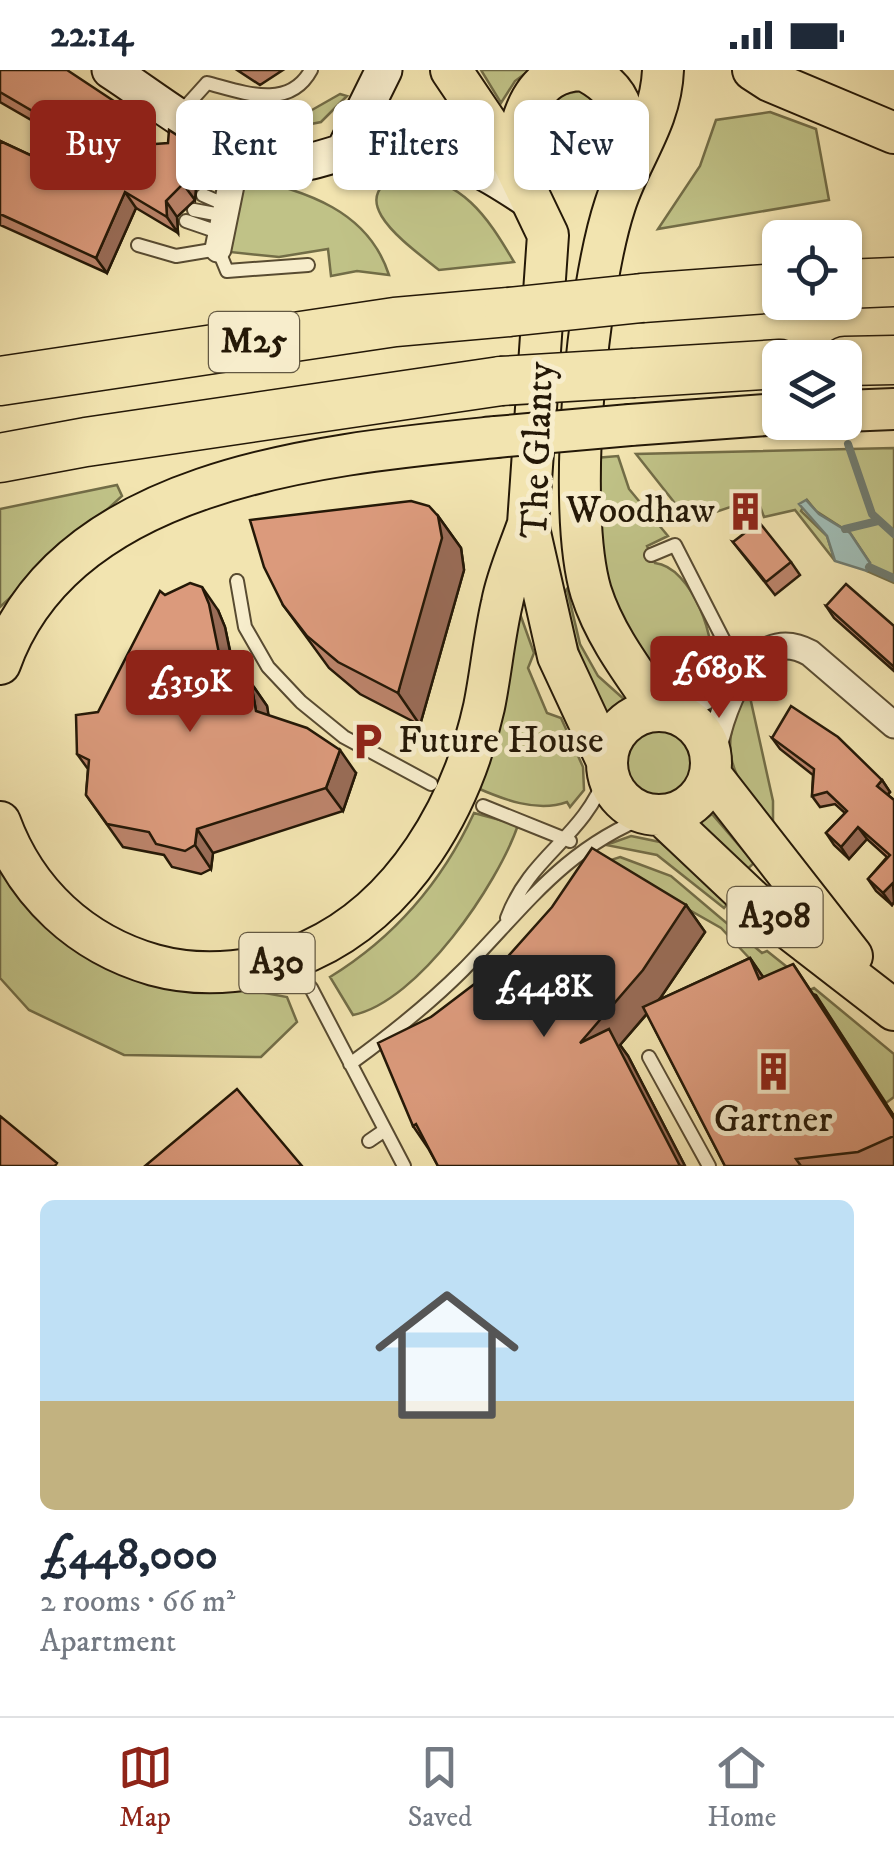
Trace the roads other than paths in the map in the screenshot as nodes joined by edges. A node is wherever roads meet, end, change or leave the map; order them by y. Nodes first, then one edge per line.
1 (110, 70) edge
2 (311, 70) edge
3 (384, 70) edge
4 (450, 70) edge
5 (582, 70) edge
6 (663, 70) edge
7 (753, 70) edge
8 (206, 76) edge
9 (197, 100) edge
10 (369, 100) edge
11 (176, 120) edge
12 (894, 133) edge
13 (513, 162) junction
14 (494, 177) edge
15 (228, 190) edge
16 (203, 194) dead end
17 (534, 204) junction
18 (223, 212) junction
19 (190, 215) dead end
20 (611, 222) junction
21 (138, 245) dead end
22 (308, 265) dead end
23 (894, 282) edge
24 (862, 283) edge
25 (762, 289) edge
26 (894, 360) edge
27 (862, 361) edge
28 (762, 365) edge
29 (0, 381) edge
30 (894, 409) edge
31 (862, 410) edge
32 (762, 415) edge
33 (0, 458) edge
34 (528, 524) junction
35 (651, 555) dead end
36 (237, 581) dead end
37 (0, 664) edge
38 (739, 677) junction
39 (666, 712) junction
40 (894, 725) edge
41 (607, 766) junction
42 (710, 768) junction
43 (431, 784) dead end
44 (483, 806) dead end
45 (656, 815) junction
46 (0, 822) edge
47 (564, 840) junction
48 (586, 846) junction
49 (504, 925) junction
50 (312, 988) dead end
51 (894, 1008) edge
52 (649, 1056) edge
53 (350, 1064) junction
54 (385, 1130) junction
55 (368, 1141) dead end
56 (404, 1166) edge
57 (709, 1166) edge

1 - 11 main road
2 - 8 lane
3 - 10 main road
4 - 13 main road, A30
5 - 13 main road
5 - 20 main road, The Glanty
6 - 20 main road
7 - 12 main road
8 - 9 lane
13 - 17 main road, A30
14 - 17 main road
15 - 18 street
16 - 18 lane
17 - 34 main road, The Glanty / A30
18 - 19 lane
18 - 21 lane
18 - 22 lane
20 - 39 main road, The Glanty
23 - 24 highway
25 - 29 highway, M25, bridge
26 - 27 highway
28 - 33 highway, M25, bridge
30 - 31 main road
32 - 37 main road, bridge
34 - 41 main road, The Glanty
34 - 46 main road, A30
35 - 38 lane
36 - 43 lane
38 - 39 street
38 - 40 street
38 - 42 street
39 - 41 main road
39 - 42 main road
41 - 45 main road
41 - 47 lane
42 - 45 main road
42 - 51 main road, A308
44 - 47 lane
45 - 48 lane
45 - 51 main road, A308
47 - 48 lane
47 - 49 lane
48 - 49 lane
49 - 53 lane
50 - 53 lane
52 - 57 lane
53 - 54 lane
54 - 55 lane
54 - 56 lane

